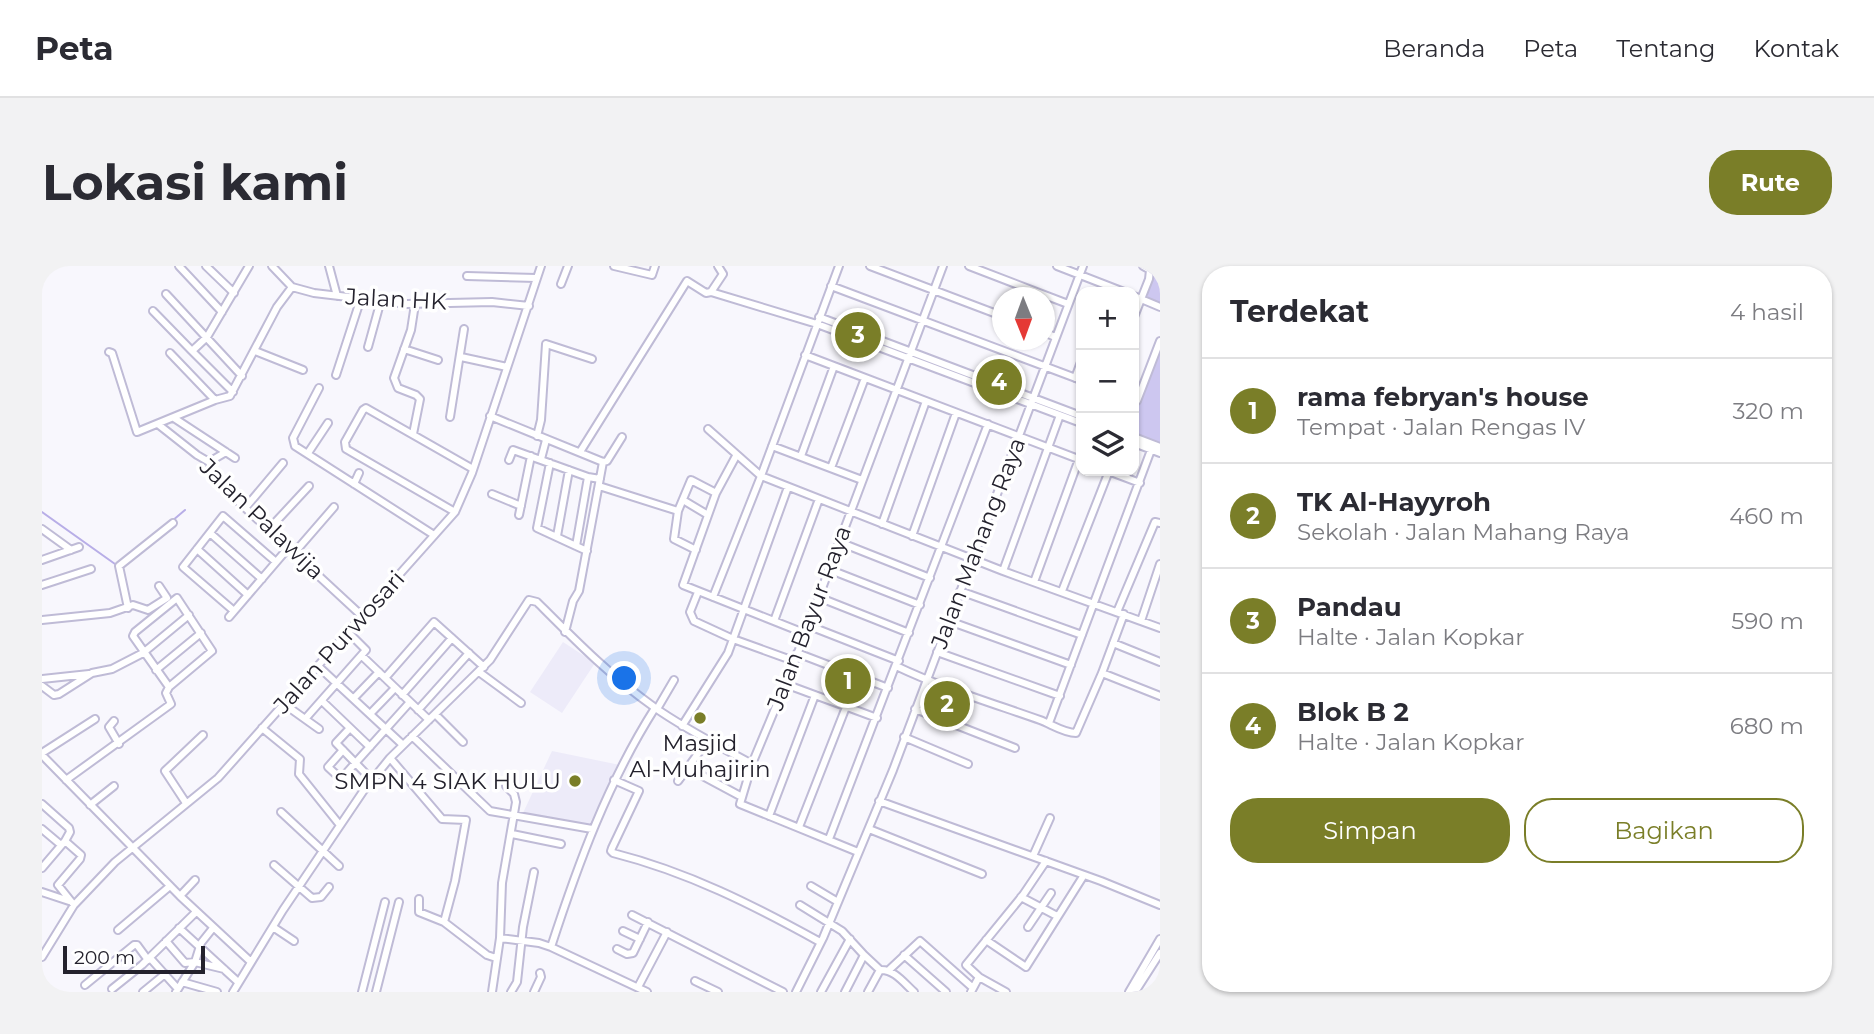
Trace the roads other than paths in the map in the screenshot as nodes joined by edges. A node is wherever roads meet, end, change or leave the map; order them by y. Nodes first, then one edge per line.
1 (179, 266) edge
2 (249, 266) edge
3 (272, 266) edge
4 (329, 266) edge
5 (541, 266) edge
6 (568, 266) edge
7 (614, 266) edge
8 (655, 266) edge
9 (718, 266) edge
10 (839, 266) edge
11 (870, 266) edge
12 (943, 266) edge
13 (969, 266) edge
14 (1057, 266) edge
15 (1083, 266) edge
16 (1143, 266) edge
17 (209, 267) edge
18 (1080, 274) junction
19 (467, 276) dead end
20 (536, 278) junction
21 (561, 284) dead end
22 (831, 286) junction
23 (292, 287) junction
24 (1104, 287) edge
25 (934, 289) junction
26 (711, 292) junction
27 (234, 293) junction
28 (1139, 293) edge
29 (166, 294) dead end
30 (337, 296) junction
31 (361, 298) junction
32 (1139, 298) edge
33 (381, 300) junction
34 (415, 304) junction
35 (1068, 304) junction
36 (529, 306) junction
37 (1160, 307) edge
38 (153, 311) dead end
39 (222, 312) junction
40 (992, 312) edge
41 (922, 320) junction
42 (818, 321) junction
43 (464, 329) dead end
44 (207, 337) junction
45 (1055, 337) edge
46 (1160, 341) edge
47 (368, 347) dead end
48 (404, 349) junction
49 (1051, 350) edge
50 (255, 351) junction
51 (109, 352) dead end
52 (192, 352) junction
53 (170, 353) dead end
54 (806, 355) junction
55 (910, 355) junction
56 (461, 357) junction
57 (592, 359) dead end
58 (438, 360) dead end
59 (834, 366) junction
60 (507, 367) junction
61 (1045, 367) junction
62 (303, 370) dead end
63 (336, 375) dead end
64 (242, 376) junction
65 (865, 377) junction
66 (1076, 378) edge
67 (319, 388) dead end
68 (897, 390) junction
69 (1139, 391) edge
70 (233, 392) junction
71 (215, 400) junction
72 (1032, 400) junction
73 (926, 401) junction
74 (957, 412) junction
75 (1076, 414) edge
76 (1060, 415) junction
77 (490, 416) junction
78 (450, 417) dead end
79 (174, 418) junction
80 (1076, 421) edge
81 (328, 423) dead end
82 (988, 424) junction
83 (159, 425) junction
84 (708, 429) dead end
85 (413, 434) junction
86 (537, 436) junction
87 (1018, 436) junction
88 (622, 437) dead end
89 (1139, 439) edge
90 (546, 440) junction
91 (1139, 445) edge
92 (772, 446) junction
93 (1048, 447) junction
94 (1160, 447) edge
95 (1151, 450) junction
96 (226, 452) junction
97 (580, 452) junction
98 (308, 453) junction
99 (1160, 453) edge
100 (531, 456) junction
101 (736, 456) junction
102 (801, 456) junction
103 (235, 458) dead end
104 (1076, 458) edge
105 (541, 459) junction
106 (509, 460) dead end
107 (209, 462) junction
108 (603, 462) junction
109 (283, 463) dead end
110 (550, 463) junction
111 (831, 468) junction
112 (473, 469) junction
113 (569, 470) junction
114 (1076, 471) edge
115 (359, 473) dead end
116 (761, 476) junction
117 (1106, 476) edge
118 (1121, 476) edge
119 (588, 477) junction
120 (862, 480) junction
121 (599, 482) junction
122 (1140, 483) junction
123 (355, 484) junction
124 (309, 486) dead end
125 (788, 487) junction
126 (716, 493) junction
127 (492, 494) dead end
128 (819, 499) junction
129 (683, 500) junction
130 (521, 506) junction
131 (246, 507) junction
132 (334, 507) dead end
133 (678, 511) junction
134 (455, 512) junction
135 (850, 512) junction
136 (708, 514) junction
137 (519, 515) dead end
138 (173, 523) dead end
139 (1160, 523) edge
140 (882, 524) junction
141 (270, 528) junction
142 (42, 529) edge
143 (210, 533) junction
144 (434, 536) junction
145 (912, 536) junction
146 (556, 537) junction
147 (839, 542) junction
148 (576, 546) junction
149 (79, 547) dead end
150 (289, 547) junction
151 (941, 547) junction
152 (197, 549) junction
153 (71, 550) junction
154 (696, 550) junction
155 (587, 551) junction
156 (295, 552) junction
157 (43, 558) edge
158 (971, 559) junction
159 (276, 562) junction
160 (1160, 564) edge
161 (91, 569) dead end
162 (828, 569) junction
163 (1003, 571) junction
164 (930, 578) junction
165 (262, 579) junction
166 (1034, 583) junction
167 (42, 585) edge
168 (159, 586) dead end
169 (1152, 589) junction
170 (960, 591) junction
171 (1062, 591) junction
172 (698, 592) junction
173 (1160, 593) edge
174 (248, 595) junction
175 (713, 597) junction
176 (818, 597) junction
177 (1094, 603) junction
178 (920, 605) junction
179 (128, 608) junction
180 (744, 609) junction
181 (1121, 613) junction
182 (189, 615) junction
183 (362, 616) junction
184 (42, 620) edge
185 (774, 621) junction
186 (949, 621) junction
187 (1141, 621) junction
188 (807, 625) junction
189 (1160, 628) edge
190 (201, 632) junction
191 (348, 632) junction
192 (565, 632) junction
193 (804, 633) junction
194 (909, 633) junction
195 (1082, 635) junction
196 (452, 638) junction
197 (733, 639) junction
198 (1113, 643) junction
199 (937, 652) junction
200 (144, 653) junction
201 (469, 653) junction
202 (362, 656) junction
203 (796, 657) junction
204 (1160, 662) edge
205 (897, 663) junction
206 (1071, 665) junction
207 (318, 666) junction
208 (156, 670) junction
209 (481, 670) junction
210 (379, 672) junction
211 (92, 673) junction
212 (1102, 673) junction
213 (385, 678) junction
214 (42, 679) edge
215 (674, 680) dead end
216 (926, 680) junction
217 (338, 683) junction
218 (785, 684) junction
219 (42, 686) edge
220 (169, 687) junction
221 (395, 688) junction
222 (888, 688) junction
223 (402, 695) junction
224 (815, 695) junction
225 (1060, 696) junction
226 (1160, 696) edge
227 (354, 698) junction
228 (322, 701) junction
229 (410, 702) junction
230 (521, 703) dead end
231 (284, 704) junction
232 (846, 707) junction
233 (656, 709) junction
234 (915, 709) junction
235 (418, 710) junction
236 (370, 714) junction
237 (435, 714) junction
238 (95, 719) dead end
239 (305, 719) junction
240 (877, 719) junction
241 (429, 720) junction
242 (114, 721) dead end
243 (1049, 723) junction
244 (682, 726) junction
245 (262, 728) junction
246 (350, 728) junction
247 (319, 729) dead end
248 (386, 729) junction
249 (203, 735) dead end
250 (412, 736) junction
251 (904, 737) junction
252 (708, 740) junction
253 (463, 741) dead end
254 (119, 744) junction
255 (403, 745) junction
256 (370, 747) junction
257 (1015, 748) dead end
258 (343, 750) junction
259 (42, 754) edge
260 (390, 758) junction
261 (356, 763) junction
262 (752, 764) junction
263 (968, 764) dead end
264 (688, 768) junction
265 (372, 779) junction
266 (66, 780) junction
267 (614, 780) junction
268 (678, 781) dead end
269 (114, 786) dead end
270 (506, 786) dead end
271 (742, 796) junction
272 (879, 802) junction
273 (186, 803) junction
274 (42, 804) edge
275 (90, 805) junction
276 (281, 812) dead end
277 (514, 815) junction
278 (769, 816) junction
279 (1050, 818) dead end
280 (339, 824) junction
281 (799, 827) junction
282 (42, 829) edge
283 (869, 829) junction
284 (592, 830) junction
285 (512, 834) junction
286 (829, 839) junction
287 (63, 843) junction
288 (561, 844) dead end
289 (132, 848) junction
290 (323, 849) junction
291 (858, 852) junction
292 (1033, 856) junction
293 (1046, 861) junction
294 (274, 865) dead end
295 (340, 866) dead end
296 (42, 868) edge
297 (534, 872) dead end
298 (982, 874) dead end
299 (1084, 875) junction
300 (195, 880) dead end
301 (58, 885) junction
302 (170, 886) junction
303 (811, 886) dead end
304 (329, 887) dead end
305 (299, 888) junction
306 (42, 892) edge
307 (1051, 893) dead end
308 (50, 895) junction
309 (180, 896) junction
310 (1021, 897) junction
311 (419, 899) dead end
312 (385, 902) dead end
313 (399, 902) dead end
314 (838, 902) junction
315 (72, 903) junction
316 (800, 905) dead end
317 (1160, 905) edge
318 (1042, 908) junction
319 (196, 912) junction
320 (632, 915) dead end
321 (1057, 916) junction
322 (444, 922) junction
323 (648, 922) junction
324 (830, 922) junction
325 (273, 927) junction
326 (1028, 927) dead end
327 (179, 928) junction
328 (213, 928) junction
329 (118, 930) dead end
330 (622, 931) dead end
331 (667, 932) junction
332 (500, 938) junction
333 (640, 939) junction
334 (850, 939) junction
335 (1160, 939) edge
336 (986, 940) junction
337 (294, 941) dead end
338 (166, 942) junction
339 (521, 942) junction
340 (820, 942) junction
341 (551, 947) junction
342 (200, 948) junction
343 (617, 949) dead end
344 (1160, 953) edge
345 (864, 955) junction
346 (904, 955) junction
347 (42, 957) edge
348 (496, 958) junction
349 (149, 959) junction
350 (215, 960) junction
351 (195, 962) junction
352 (251, 962) junction
353 (369, 966) junction
354 (210, 967) junction
355 (382, 968) junction
356 (224, 969) junction
357 (880, 970) junction
358 (889, 970) junction
359 (540, 973) dead end
360 (165, 975) junction
361 (979, 977) junction
362 (695, 981) dead end
363 (238, 982) junction
364 (85, 985) dead end
365 (179, 988) edge
366 (638, 988) junction
367 (112, 989) dead end
368 (513, 990) edge
369 (972, 990) edge
370 (1000, 991) edge
371 (143, 992) edge
372 (217, 992) edge
373 (233, 992) edge
374 (362, 992) edge
375 (376, 992) edge
376 (492, 992) edge
377 (522, 992) edge
378 (534, 992) edge
379 (646, 992) edge
380 (718, 992) edge
381 (783, 992) edge
382 (796, 992) edge
383 (821, 992) edge
384 (845, 992) edge
385 (868, 992) edge
386 (914, 992) edge
387 (946, 992) edge
388 (1129, 992) edge
389 (1135, 992) edge

1 - 39 street
2 - 27 street
3 - 23 street
4 - 30 street
5 - 20 street, Jalan Purwosari
6 - 21 street
7 - 8 street
9 - 26 street
10 - 22 street
11 - 25 street
12 - 25 street, Jalan Bayur Raya
13 - 35 street
14 - 18 street
15 - 18 street, Jalan Mahang Raya
16 - 28 street
17 - 27 street
18 - 24 street
18 - 35 street, Jalan Mahang Raya
19 - 20 street
20 - 36 street, Jalan Purwosari
22 - 41 street
22 - 42 street
23 - 30 street, Jalan HK
23 - 50 street
25 - 40 street
25 - 41 street, Jalan Bayur Raya
26 - 42 street
26 - 97 street
27 - 39 street
29 - 44 street
30 - 31 street, Jalan HK
31 - 33 street, Jalan HK
31 - 63 street
32 - 37 street
33 - 34 street, Jalan HK
33 - 47 street
34 - 36 street, Jalan HK
34 - 48 street
35 - 45 street, Jalan Mahang Raya
36 - 60 street, Jalan Purwosari
38 - 52 street
39 - 44 street
41 - 55 street, Jalan Bayur Raya
41 - 61 street
42 - 54 street
42 - 55 street
43 - 56 street
44 - 52 street
44 - 64 street
46 - 69 street
48 - 58 street
48 - 85 street
49 - 61 street, Jalan Mahang Raya
50 - 62 street
50 - 64 street
51 - 83 street
52 - 70 street
53 - 71 street
54 - 59 street
54 - 92 street
55 - 68 street, Jalan Bayur Raya
55 - 72 street
56 - 60 street
56 - 78 street
57 - 86 street
59 - 65 street
59 - 102 street
60 - 77 street, Jalan Purwosari
61 - 66 street
61 - 72 street, Jalan Mahang Raya
64 - 70 street
65 - 68 street
65 - 111 street
67 - 98 street
68 - 73 street
68 - 120 street, Jalan Bayur Raya
70 - 71 street
71 - 79 street
72 - 75 street
72 - 76 street
72 - 87 street, Jalan Mahang Raya
73 - 74 street
73 - 140 street
74 - 82 street
74 - 145 street
76 - 80 street
76 - 93 street
77 - 86 street
77 - 112 street, Jalan Purwosari
79 - 83 street
79 - 96 street
81 - 98 street
82 - 87 street
82 - 151 street
83 - 107 street, Jalan Palawija
84 - 101 street
85 - 112 street
85 - 134 street
86 - 90 street
87 - 93 street
87 - 158 street, Jalan Mahang Raya
88 - 108 street
89 - 94 street
90 - 97 street
90 - 105 street
91 - 95 street
92 - 102 street
92 - 116 street
93 - 104 street
93 - 163 street
95 - 99 street
95 - 122 street
96 - 103 street
96 - 107 street
97 - 108 street
98 - 123 street
100 - 105 street
100 - 106 street
100 - 130 street
101 - 116 street
101 - 126 street
102 - 111 street
105 - 110 street
107 - 131 street, Jalan Palawija
108 - 121 street
109 - 131 street
110 - 113 street
110 - 146 street
111 - 120 street
112 - 134 street, Jalan Purwosari
113 - 119 street
113 - 146 street
114 - 166 street
115 - 123 street
116 - 125 street
116 - 175 street
117 - 171 street
118 - 122 street
119 - 121 street
119 - 148 street
120 - 135 street, Jalan Bayur Raya
121 - 133 street
121 - 155 street
122 - 177 street
123 - 144 street
124 - 141 street
125 - 128 street
125 - 180 street
126 - 129 street
126 - 136 street
127 - 130 street
128 - 135 street
128 - 185 street
129 - 133 street
129 - 136 street
130 - 137 street
131 - 141 street, Jalan Palawija
132 - 156 street
133 - 154 street
134 - 144 street, Jalan Purwosari
135 - 140 street
135 - 147 street, Jalan Bayur Raya
136 - 154 street
138 - 179 street
139 - 181 street
140 - 145 street
141 - 150 street, Jalan Palawija
142 - 153 street
143 - 152 street
143 - 159 street
143 - 165 street
144 - 183 street, Jalan Purwosari
145 - 151 street
146 - 148 street
147 - 162 street, Jalan Bayur Raya
147 - 164 street
148 - 155 street
149 - 153 street
150 - 156 street, Jalan Palawija
150 - 159 street
151 - 158 street
151 - 164 street
152 - 174 street
152 - 174 street
153 - 157 street
154 - 172 street
155 - 192 street
156 - 183 street, Jalan Palawija
158 - 163 street
158 - 170 street, Jalan Mahang Raya
159 - 165 street
160 - 169 street
161 - 167 street
162 - 176 street, Jalan Bayur Raya
162 - 178 street
163 - 166 street
164 - 178 street
165 - 174 street
166 - 171 street
168 - 179 street
169 - 173 street
169 - 187 street
170 - 186 street, Jalan Mahang Raya
170 - 195 street
171 - 177 street
172 - 175 street
172 - 197 street
175 - 180 street
176 - 188 street, Jalan Bayur Raya
176 - 194 street
177 - 181 street
177 - 195 street
178 - 194 street
179 - 184 street
180 - 185 street
180 - 197 street
181 - 187 street
181 - 198 street
182 - 190 street
182 - 200 street
182 - 200 street
183 - 191 street, Jalan Purwosari
185 - 193 street
186 - 199 street, Jalan Mahang Raya
186 - 206 street
187 - 189 street
188 - 193 street, Jalan Bayur Raya
188 - 205 street
190 - 208 street
190 - 220 street
191 - 202 street
191 - 207 street, Jalan Purwosari
192 - 209 street
192 - 233 street
193 - 203 street, Jalan Bayur Raya
194 - 205 street
195 - 206 street
196 - 201 street
196 - 213 street
196 - 223 street
197 - 203 street
197 - 244 street
198 - 204 street
198 - 212 street
199 - 216 street, Jalan Mahang Raya
199 - 225 street
200 - 208 street
200 - 211 street
201 - 209 street
201 - 235 street
202 - 210 street
202 - 217 street
203 - 218 street, Jalan Bayur Raya
203 - 222 street
205 - 216 street
205 - 222 street
206 - 225 street
207 - 217 street
207 - 231 street, Jalan Purwosari
208 - 220 street
209 - 230 street
209 - 237 street
210 - 213 street
210 - 227 street
211 - 214 street
211 - 219 street
212 - 226 street
212 - 243 street
213 - 221 street
215 - 233 street
216 - 234 street, Jalan Mahang Raya
216 - 243 street
217 - 227 street
217 - 228 street
218 - 224 street
218 - 262 street, Jalan Bayur Raya
220 - 254 street
221 - 223 street
221 - 236 street
222 - 240 street
223 - 229 street
224 - 232 street
224 - 278 street
225 - 243 street
227 - 236 street
228 - 239 street
228 - 246 street
229 - 235 street
229 - 248 street
231 - 239 street
231 - 245 street, Jalan Purwosari
232 - 240 street
232 - 281 street
233 - 244 street
233 - 267 street
234 - 251 street, Jalan Mahang Raya
234 - 257 street
235 - 241 street
236 - 248 street
237 - 241 street
237 - 253 street
238 - 259 street
239 - 247 street
240 - 286 street
241 - 250 street
242 - 254 street
244 - 252 street
245 - 273 street, Jalan Purwosari
245 - 280 street
246 - 256 street
246 - 258 street
248 - 255 street
248 - 256 street
249 - 273 street
250 - 255 street
250 - 277 street
251 - 263 street
251 - 272 street, Jalan Mahang Raya
252 - 262 street
252 - 264 street
254 - 266 street
255 - 260 street
256 - 261 street
258 - 261 street
258 - 261 street
259 - 266 street
260 - 265 street
260 - 322 street
261 - 265 street
262 - 271 street, Jalan Bayur Raya
264 - 268 street
264 - 271 street
265 - 280 street
266 - 275 street
267 - 284 street
267 - 340 street
269 - 275 street
270 - 277 street
271 - 278 street
272 - 283 street, Jalan Mahang Raya
272 - 292 street
273 - 289 street, Jalan Purwosari
274 - 287 street
275 - 289 street
276 - 290 street
277 - 284 street
277 - 285 street
278 - 281 street
279 - 292 street
280 - 290 street
281 - 286 street
282 - 287 street
283 - 291 street, Jalan Mahang Raya
283 - 298 street
284 - 341 street
285 - 288 street
285 - 332 street
286 - 291 street
287 - 296 street
287 - 301 street
289 - 302 street
289 - 315 street, Jalan Purwosari
290 - 295 street
290 - 305 street
291 - 314 street, Jalan Mahang Raya
292 - 293 street
293 - 299 street
293 - 310 street
294 - 305 street
297 - 339 street
299 - 317 street
299 - 321 street
300 - 309 street
301 - 308 street
301 - 315 street
302 - 309 street
302 - 329 street
303 - 314 street
304 - 305 street
305 - 325 street
306 - 308 street
307 - 318 street
308 - 315 street
309 - 319 street
310 - 318 street
310 - 336 street
311 - 322 street
312 - 353 street
313 - 355 street
314 - 324 street, Jalan Mahang Raya
315 - 347 street, Jalan Purwosari
316 - 324 street
318 - 321 street
318 - 326 street
319 - 327 street
319 - 328 street
320 - 323 street
321 - 336 street
322 - 348 street
323 - 331 street
323 - 333 street
324 - 334 street
324 - 340 street, Jalan Mahang Raya
325 - 337 street
325 - 352 street
327 - 338 street
327 - 342 street
328 - 342 street
328 - 352 street
330 - 333 street
331 - 366 street
331 - 381 street
332 - 339 street
332 - 348 street
333 - 343 street
334 - 345 street
334 - 383 street
335 - 388 street
336 - 361 street
338 - 349 street
338 - 351 street
339 - 341 street
339 - 368 street
340 - 382 street, Jalan Mahang Raya
341 - 366 street
342 - 350 street
342 - 351 street
344 - 389 street
345 - 357 street
345 - 384 street
346 - 358 street
346 - 369 street
346 - 387 street
348 - 376 street
349 - 360 street
349 - 364 street
349 - 367 street
350 - 354 street
350 - 356 street
351 - 354 street
351 - 365 street
352 - 363 street
353 - 355 street
353 - 374 street
354 - 356 street
355 - 375 street
356 - 363 street
357 - 358 street
357 - 385 street
358 - 386 street
359 - 378 street
360 - 365 street
360 - 371 street
361 - 369 street
361 - 370 street
362 - 380 street
363 - 373 street
365 - 372 street
366 - 379 street
368 - 377 street

